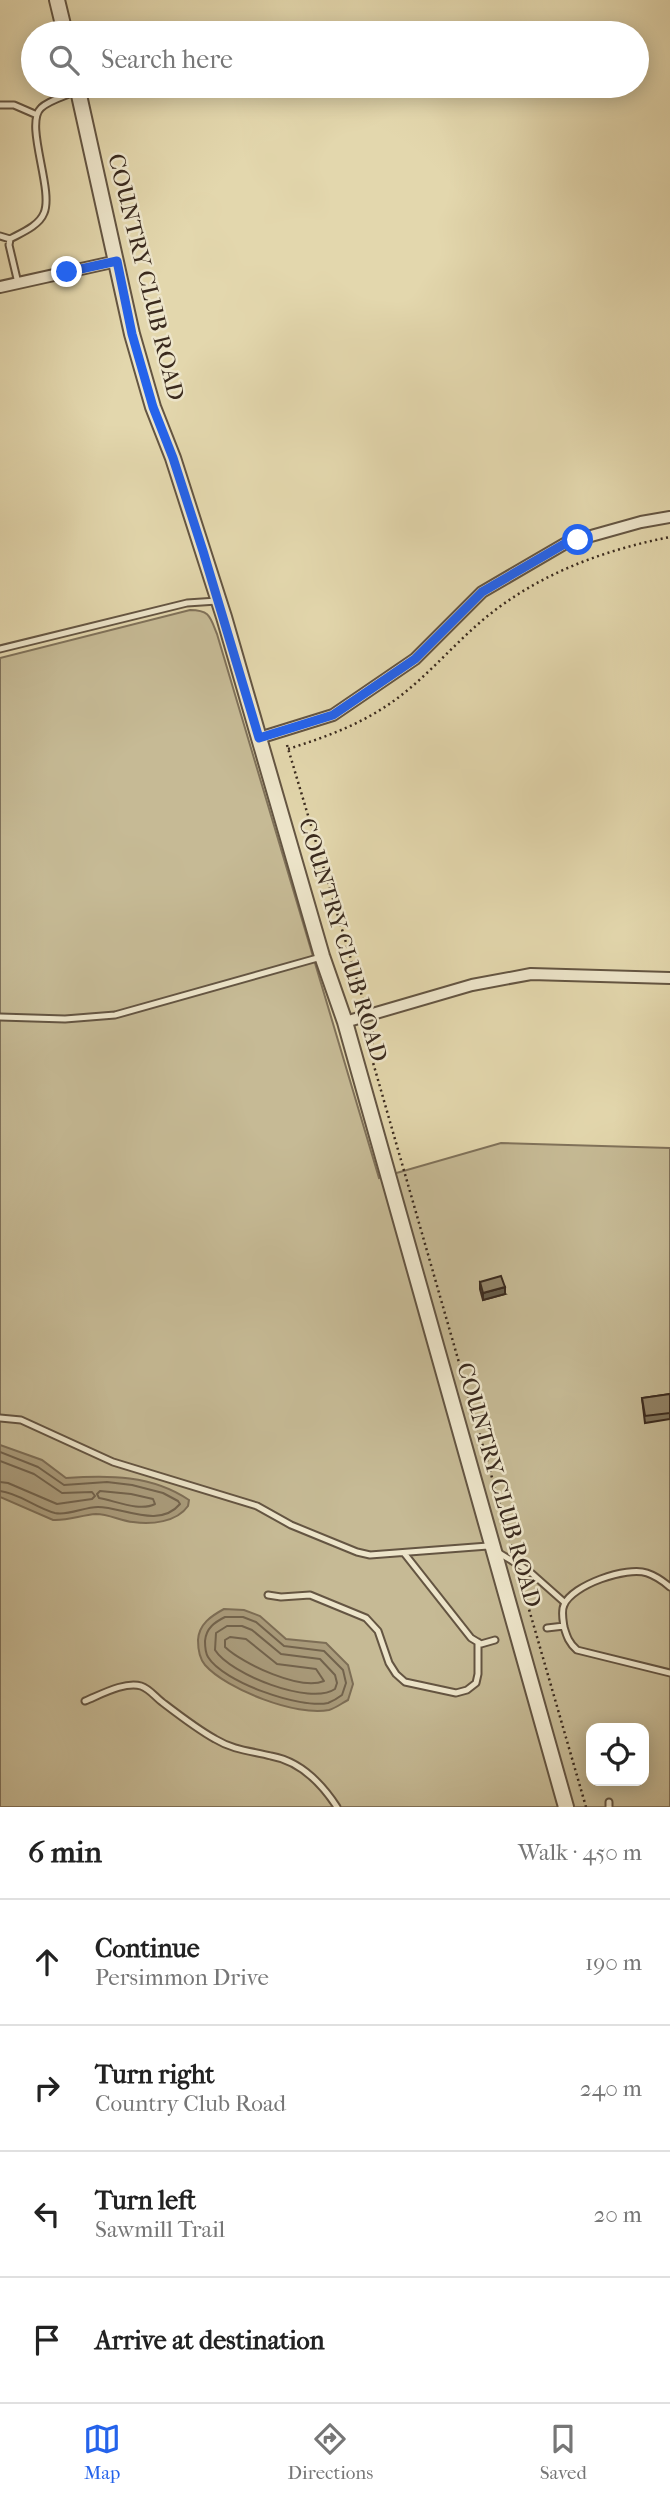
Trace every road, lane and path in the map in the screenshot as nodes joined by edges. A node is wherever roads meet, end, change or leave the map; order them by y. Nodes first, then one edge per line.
1 (57, 0) edge
2 (62, 21) edge
3 (59, 98) edge
4 (79, 98) edge
5 (0, 104) edge
6 (37, 115) junction
7 (0, 236) edge
8 (10, 239) junction
9 (117, 261) junction
10 (18, 283) junction
11 (0, 287) edge
12 (670, 517) edge
13 (670, 537) edge
14 (217, 601) junction
15 (0, 649) edge
16 (259, 738) junction
17 (286, 745) dead end
18 (288, 749) junction
19 (322, 956) junction
20 (670, 978) edge
21 (368, 1016) junction
22 (0, 1017) edge
23 (345, 1022) junction
24 (0, 1418) edge
25 (493, 1549) junction
26 (404, 1553) junction
27 (516, 1565) junction
28 (670, 1587) edge
29 (268, 1595) dead end
30 (564, 1602) junction
31 (564, 1626) junction
32 (547, 1628) dead end
33 (495, 1640) dead end
34 (478, 1642) junction
35 (670, 1673) edge
36 (85, 1701) dead end
37 (337, 1807) edge
38 (566, 1807) edge
39 (586, 1807) edge

1 - 2 street
3 - 6 lane
4 - 9 street, COUNTRY CLUB ROAD
5 - 6 lane
6 - 8 lane
7 - 8 lane
8 - 10 lane
9 - 10 street
9 - 14 street, COUNTRY CLUB ROAD
10 - 11 street
12 - 16 street
13 - 18 path
14 - 15 lane
14 - 16 street, COUNTRY CLUB ROAD
16 - 19 street, COUNTRY CLUB ROAD
17 - 18 path
18 - 21 path
19 - 22 lane
19 - 23 street, COUNTRY CLUB ROAD
20 - 21 street
21 - 23 street
21 - 27 path
23 - 25 street, COUNTRY CLUB ROAD
24 - 26 lane
25 - 26 lane
25 - 27 lane
25 - 38 street, COUNTRY CLUB ROAD
26 - 34 lane
27 - 30 lane
27 - 39 path
28 - 30 lane
29 - 34 lane
30 - 31 lane
31 - 32 lane
31 - 35 lane
33 - 34 lane
36 - 37 lane

